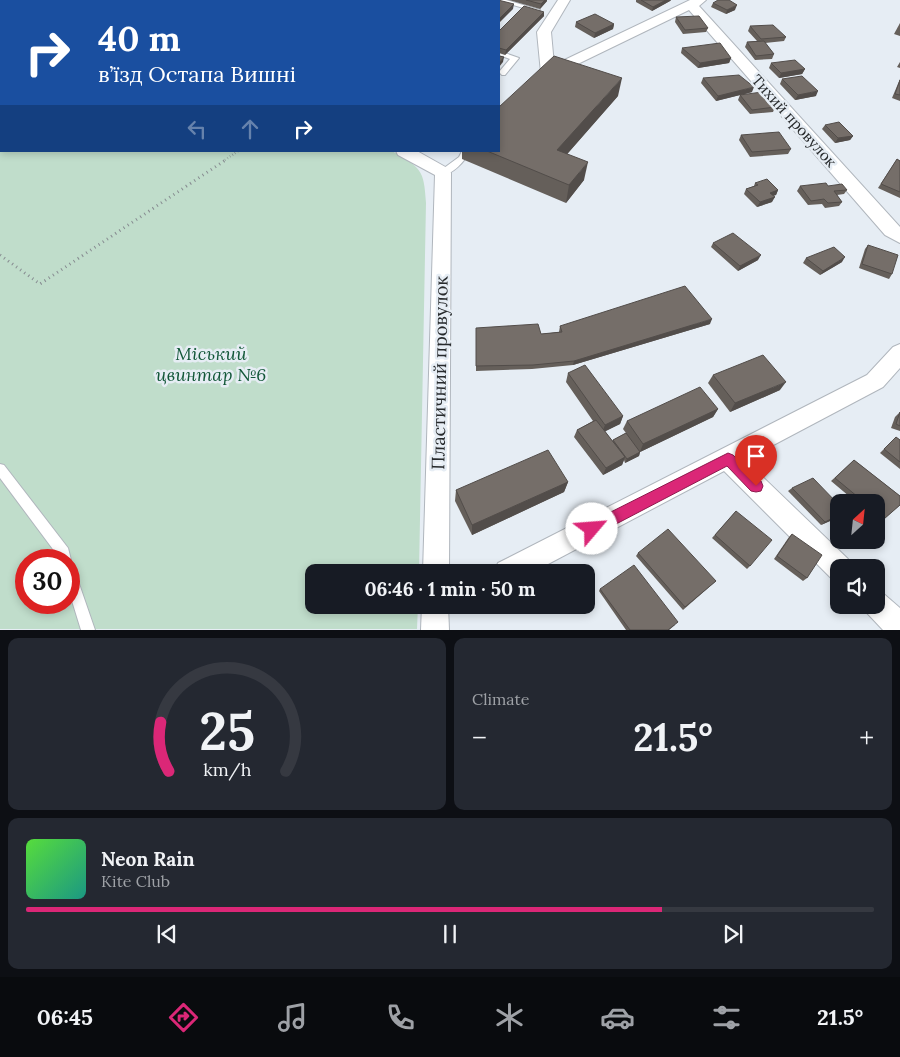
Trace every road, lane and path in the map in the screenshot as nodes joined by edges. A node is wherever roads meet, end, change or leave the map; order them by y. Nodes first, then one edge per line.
1 (500, 0) edge
2 (564, 0) edge
3 (695, 2) edge
4 (525, 7) junction
5 (538, 11) edge
6 (519, 14) edge
7 (500, 53) edge
8 (502, 73) dead end
9 (237, 152) edge
10 (406, 152) edge
11 (466, 152) edge
12 (443, 173) junction
13 (900, 236) edge
14 (0, 255) edge
15 (900, 353) edge
16 (728, 459) junction
17 (0, 469) edge
18 (59, 549) edge
19 (830, 559) edge
20 (436, 564) edge
21 (523, 564) edge
22 (80, 606) edge
23 (885, 613) edge
24 (900, 627) edge
25 (88, 630) edge

1 - 4 lane
2 - 3 street
3 - 13 street, Тихий провулок
4 - 5 lane
4 - 6 lane
7 - 8 lane
9 - 14 path
10 - 12 street
11 - 12 lane
12 - 20 street, Пластичний провулок
15 - 16 street
16 - 19 street
16 - 21 street
17 - 18 lane
22 - 25 lane
23 - 24 street

